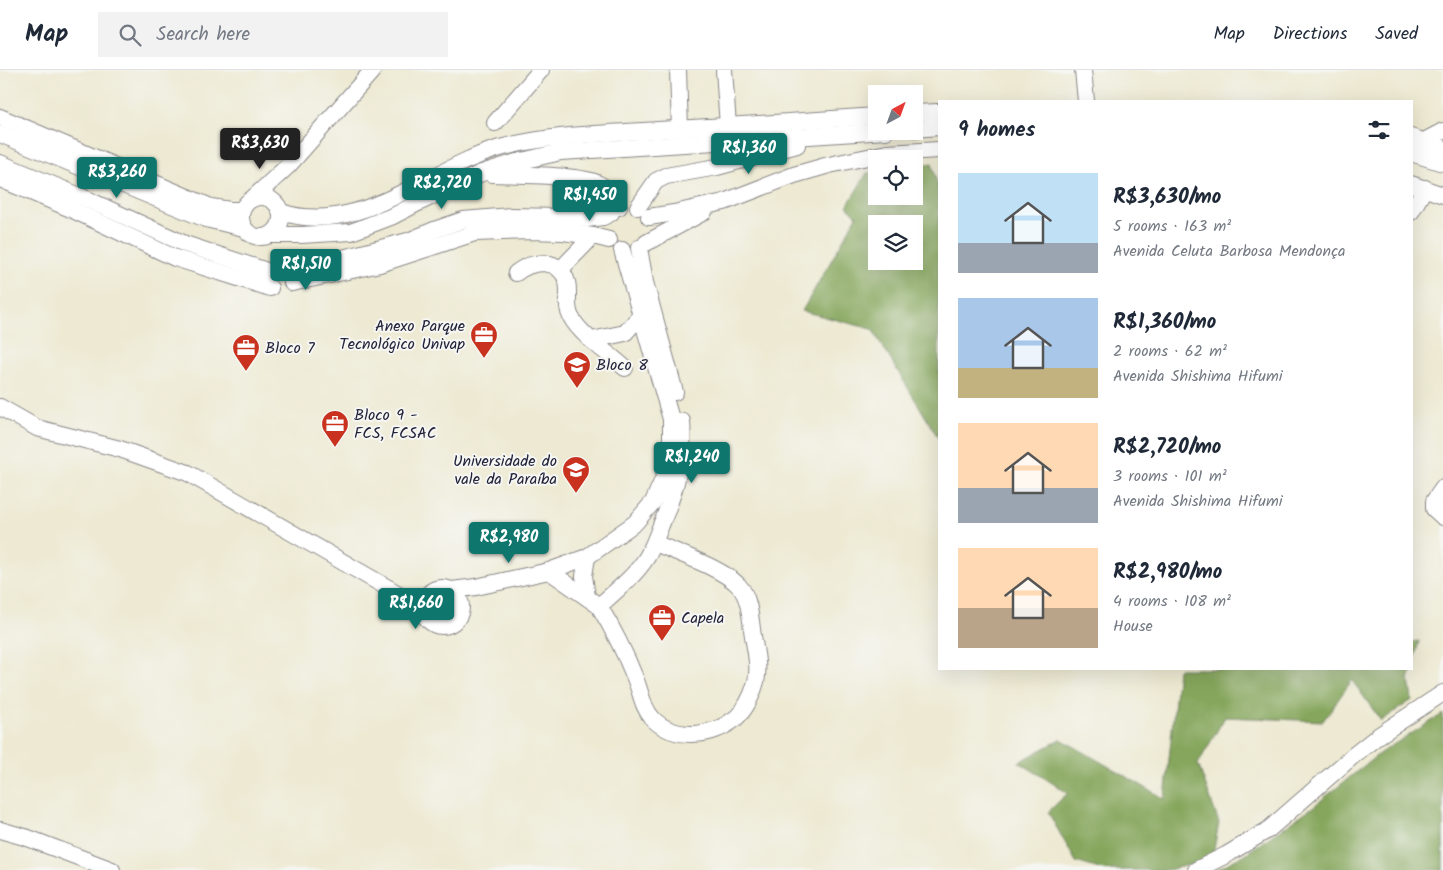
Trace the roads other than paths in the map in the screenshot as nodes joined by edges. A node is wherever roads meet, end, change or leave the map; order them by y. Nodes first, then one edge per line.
1 (373, 70) edge
2 (541, 70) edge
3 (678, 70) edge
4 (724, 70) edge
5 (1083, 70) edge
6 (1086, 100) edge
7 (938, 112) edge
8 (923, 113) edge
9 (0, 117) edge
10 (868, 117) edge
11 (495, 123) dead end
12 (728, 126) junction
13 (938, 127) edge
14 (923, 128) edge
15 (680, 129) junction
16 (1443, 131) edge
17 (868, 133) edge
18 (0, 134) edge
19 (839, 135) junction
20 (1418, 139) edge
21 (560, 144) junction
22 (1443, 148) edge
23 (938, 150) edge
24 (1413, 155) edge
25 (0, 163) edge
26 (1443, 163) edge
27 (289, 165) junction
28 (480, 174) junction
29 (0, 179) edge
30 (1418, 186) edge
31 (1443, 195) edge
32 (724, 202) junction
33 (247, 204) junction
34 (1413, 205) edge
35 (278, 207) junction
36 (615, 210) junction
37 (644, 212) junction
38 (244, 228) junction
39 (272, 235) junction
40 (608, 242) junction
41 (643, 246) junction
42 (560, 270) junction
43 (516, 273) dead end
44 (291, 277) junction
45 (270, 280) junction
46 (641, 315) junction
47 (625, 333) junction
48 (592, 340) junction
49 (0, 407) edge
50 (1443, 488) edge
51 (1443, 517) edge
52 (654, 543) junction
53 (587, 557) junction
54 (549, 571) junction
55 (476, 587) junction
56 (452, 590) junction
57 (593, 602) junction
58 (462, 606) junction
59 (423, 608) junction
60 (1443, 693) edge
61 (0, 830) edge
62 (112, 870) edge
63 (1196, 870) edge

1 - 27 street
2 - 11 street
3 - 15 street
4 - 12 street
5 - 6 street
7 - 8 street
9 - 33 street
10 - 12 street
12 - 15 street
13 - 14 street
15 - 21 street
16 - 20 street
17 - 19 street
18 - 38 street
19 - 21 street
19 - 37 street
20 - 22 street
21 - 28 street
21 - 35 street
23 - 32 street
24 - 26 street
25 - 45 street
27 - 33 street
27 - 35 street
28 - 36 street
28 - 39 street
29 - 45 street
30 - 31 street
30 - 34 street
32 - 37 street
32 - 41 street
33 - 35 street
33 - 38 street
35 - 39 street
36 - 37 street
36 - 40 street
36 - 44 street
37 - 41 street
38 - 39 street
40 - 41 street
40 - 42 street
40 - 44 street
40 - 46 street
41 - 52 street
42 - 43 street
42 - 48 street
44 - 45 street
44 - 45 street
46 - 47 street
46 - 53 street
47 - 48 street
47 - 48 street
49 - 59 street
50 - 51 street
52 - 57 street
52 - 57 street
53 - 54 street
53 - 57 street
54 - 55 street
54 - 57 street
55 - 56 street
55 - 58 street
56 - 58 street
56 - 59 street
58 - 59 street
60 - 63 street
61 - 62 street

